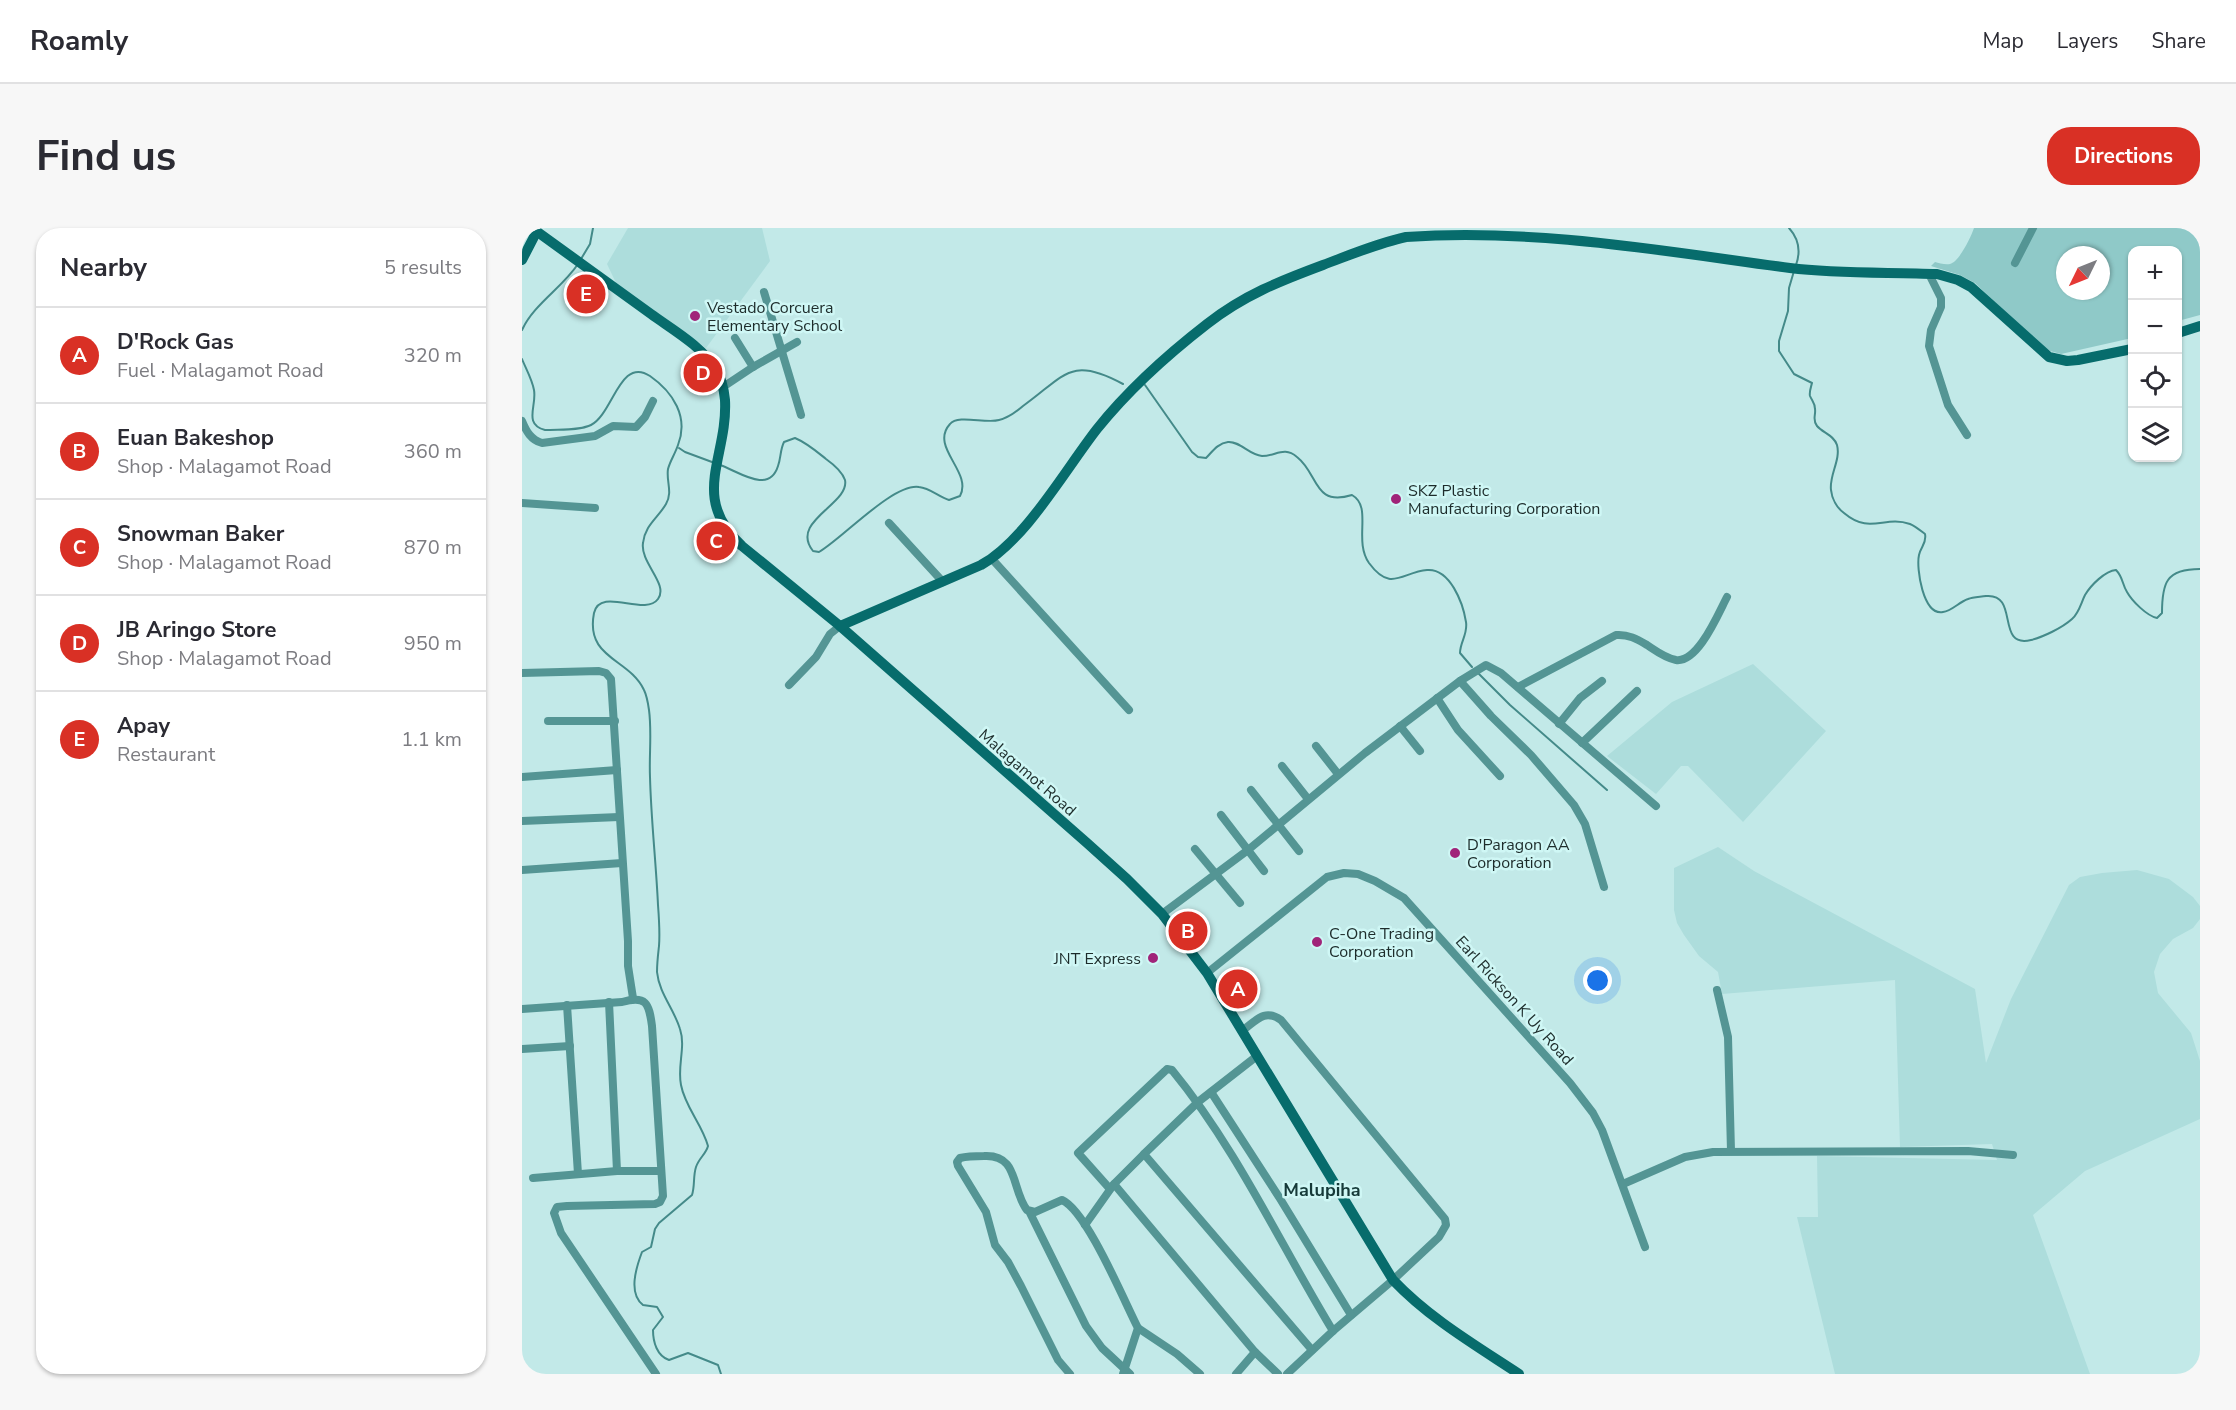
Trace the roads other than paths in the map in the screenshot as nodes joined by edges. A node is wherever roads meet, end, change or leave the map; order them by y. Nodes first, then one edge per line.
1 (2033, 228) edge
2 (535, 230) edge
3 (522, 260) edge
4 (2015, 263) dead end
5 (1929, 274) junction
6 (764, 292) dead end
7 (2200, 326) edge
8 (2182, 332) edge
9 (735, 339) dead end
10 (797, 342) dead end
11 (782, 350) junction
12 (2128, 350) edge
13 (753, 367) junction
14 (723, 387) junction
15 (653, 401) dead end
16 (801, 415) dead end
17 (522, 421) edge
18 (1967, 435) dead end
19 (522, 502) edge
20 (595, 508) dead end
21 (890, 523) dead end
22 (992, 559) junction
23 (943, 582) junction
24 (1727, 597) dead end
25 (840, 626) junction
26 (522, 673) edge
27 (1460, 681) junction
28 (1602, 681) dead end
29 (789, 685) dead end
30 (1518, 687) junction
31 (1637, 691) dead end
32 (1437, 698) junction
33 (1129, 710) dead end
34 (548, 721) dead end
35 (615, 721) junction
36 (1559, 724) junction
37 (1400, 726) junction
38 (1582, 743) junction
39 (1316, 746) dead end
40 (1420, 751) dead end
41 (1282, 766) dead end
42 (617, 770) junction
43 (1338, 774) junction
44 (1500, 776) dead end
45 (522, 777) edge
46 (1251, 790) dead end
47 (1308, 799) junction
48 (1656, 806) dead end
49 (1221, 815) dead end
50 (619, 818) junction
51 (522, 821) edge
52 (1279, 824) junction
53 (1196, 849) dead end
54 (1248, 850) junction
55 (1299, 851) dead end
56 (622, 862) junction
57 (522, 870) edge
58 (1264, 872) dead end
59 (1217, 874) junction
60 (1604, 887) dead end
61 (1240, 903) dead end
62 (1162, 914) junction
63 (1207, 973) junction
64 (1717, 990) dead end
65 (633, 998) junction
66 (609, 1002) junction
67 (567, 1005) junction
68 (522, 1009) edge
69 (1242, 1031) junction
70 (570, 1046) junction
71 (522, 1049) edge
72 (1257, 1056) junction
73 (1211, 1092) junction
74 (1198, 1102) junction
75 (1731, 1151) junction
76 (1144, 1154) junction
77 (2013, 1155) dead end
78 (617, 1171) junction
79 (661, 1171) junction
80 (578, 1174) junction
81 (533, 1178) dead end
82 (1623, 1184) junction
83 (1112, 1186) junction
84 (1030, 1213) junction
85 (1085, 1225) junction
86 (1645, 1246) dead end
87 (1393, 1280) junction
88 (1352, 1315) junction
89 (1138, 1328) junction
90 (1333, 1330) junction
91 (1312, 1350) junction
92 (1255, 1352) junction
93 (1126, 1373) edge
94 (656, 1374) edge
95 (1070, 1374) edge
96 (1200, 1374) edge
97 (1236, 1374) edge
98 (1278, 1374) edge
99 (1287, 1374) edge
100 (1519, 1374) edge

1 - 4 street
2 - 3 street
2 - 14 street, Malagamot Road
5 - 12 street
5 - 18 street
5 - 22 street
6 - 11 street
7 - 8 street
9 - 13 street
10 - 11 street
11 - 13 street
11 - 16 street
13 - 14 street
14 - 25 street, Malagamot Road
15 - 17 street
19 - 20 street
21 - 23 street
22 - 23 street
22 - 33 street
23 - 25 street
24 - 30 street
25 - 29 street
25 - 62 street, Malagamot Road
26 - 35 street
27 - 30 street
27 - 32 street
27 - 60 street
28 - 36 street
30 - 36 street
31 - 38 street
32 - 37 street
32 - 44 street
34 - 35 street
35 - 42 street
36 - 38 street
37 - 40 street
37 - 43 street
38 - 48 street
39 - 43 street
41 - 47 street
42 - 45 street
42 - 50 street
43 - 47 street
46 - 52 street
47 - 52 street
49 - 54 street
50 - 51 street
50 - 56 street
52 - 54 street
52 - 55 street
53 - 59 street
54 - 58 street
54 - 59 street
56 - 57 street
56 - 65 street
59 - 61 street
59 - 62 street
62 - 63 street, Malagamot Road
63 - 69 street, Malagamot Road
63 - 82 street, Earl Rickson K Uy Road
64 - 75 street
65 - 66 street
65 - 79 street
66 - 67 street
66 - 78 street
67 - 68 street
67 - 70 street
69 - 72 street, Malagamot Road
69 - 87 street
70 - 71 street
70 - 80 street
72 - 73 street
72 - 87 street, Malagamot Road
73 - 74 street
73 - 88 street
74 - 76 street
74 - 83 street
74 - 90 street
75 - 77 street
75 - 82 street
76 - 83 street
76 - 91 street
78 - 79 street
78 - 80 street
79 - 94 street
80 - 81 street
82 - 86 street, Earl Rickson K Uy Road
83 - 85 street
83 - 92 street
84 - 85 street
84 - 93 street
84 - 95 street
85 - 89 street
87 - 88 street
87 - 100 street, Malagamot Road
88 - 90 street
89 - 93 street
89 - 96 street
90 - 91 street
91 - 99 street
92 - 97 street
92 - 98 street

